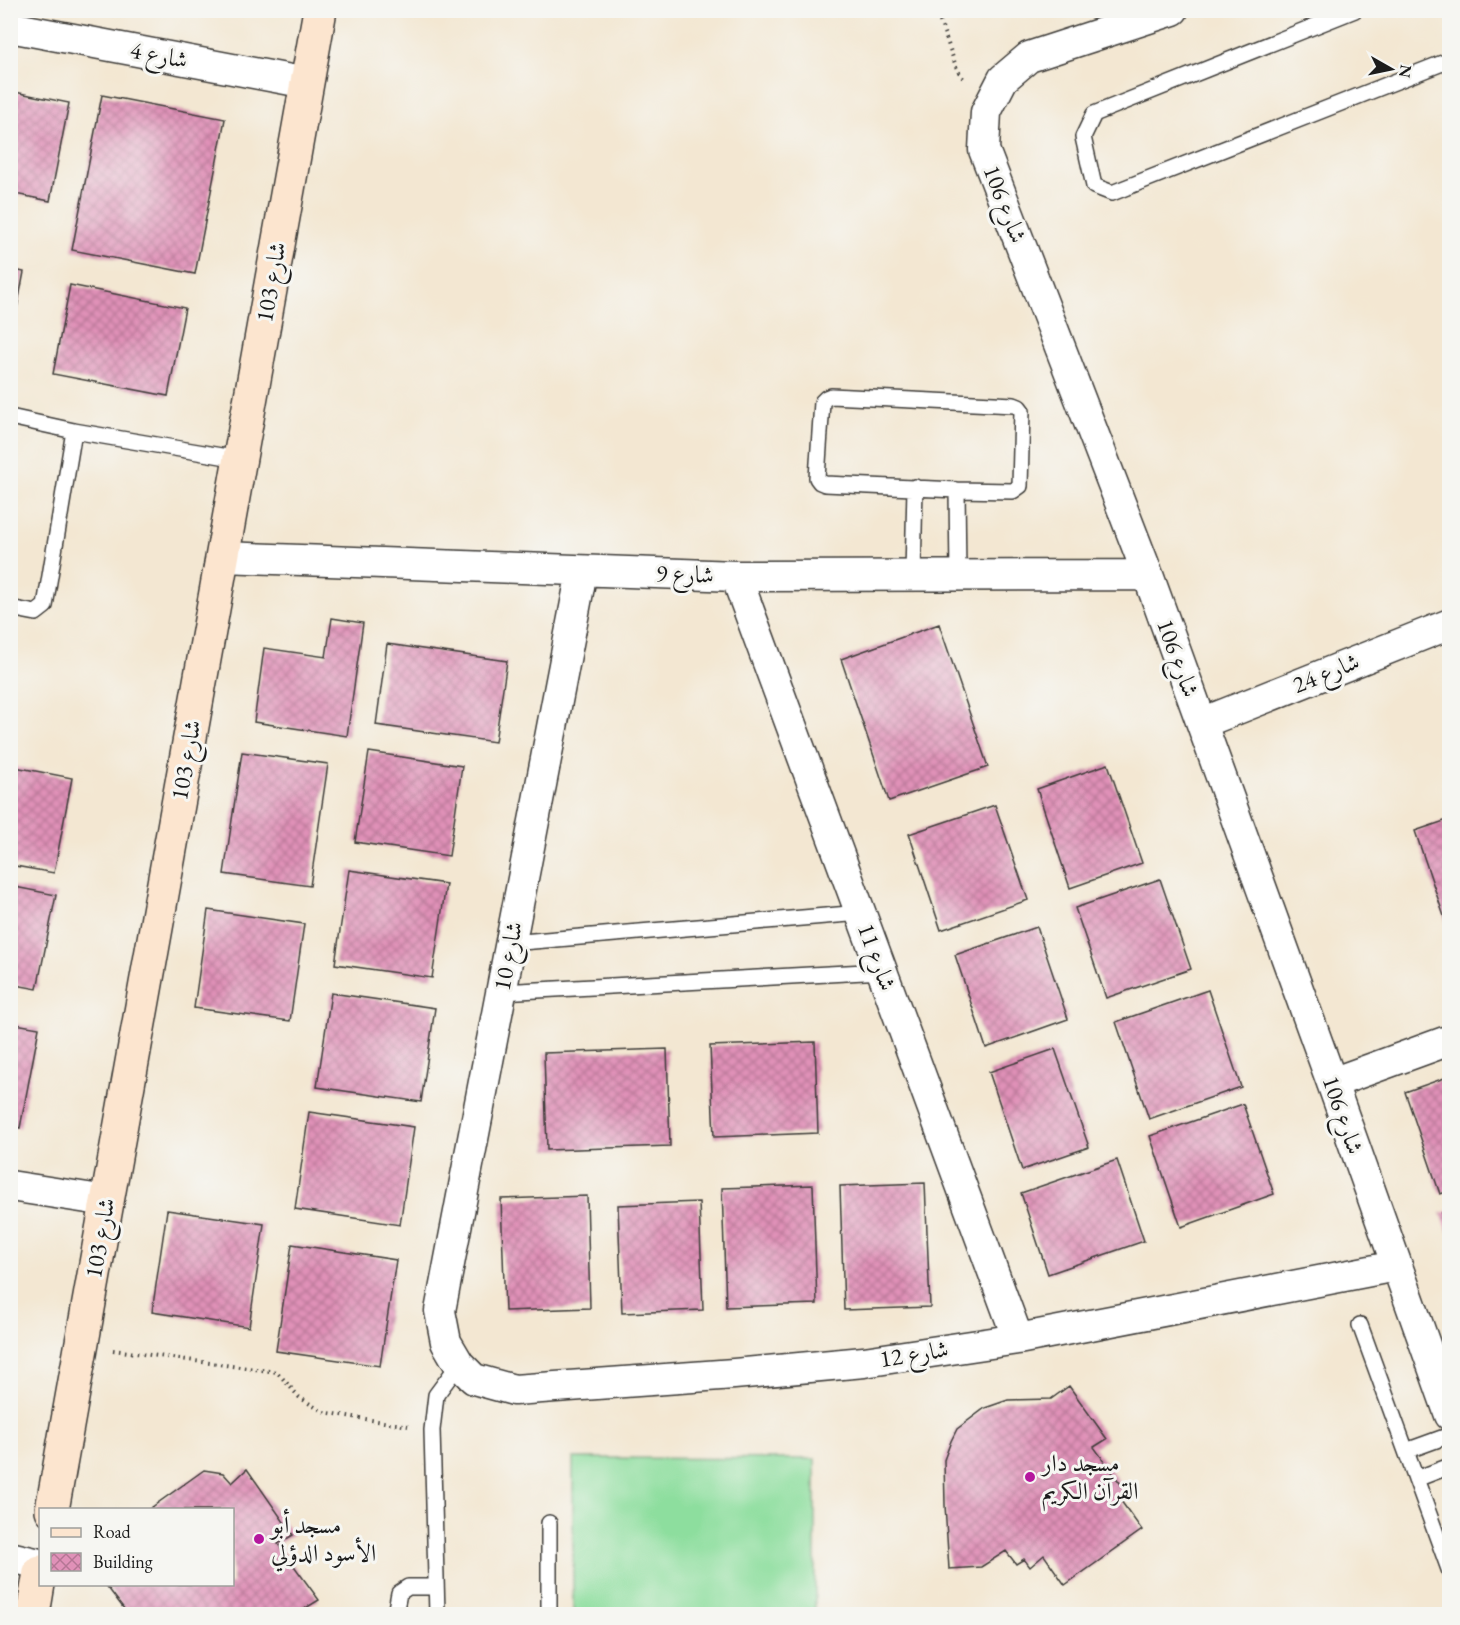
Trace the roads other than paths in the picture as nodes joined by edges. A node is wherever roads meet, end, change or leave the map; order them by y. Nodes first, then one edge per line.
1 (320, 10) edge
2 (1173, 10) edge
3 (1355, 10) edge
4 (10, 27) edge
5 (1449, 60) edge
6 (307, 83) junction
7 (10, 417) edge
8 (74, 431) junction
9 (239, 459) junction
10 (915, 487) junction
11 (957, 490) junction
12 (222, 557) junction
13 (582, 571) junction
14 (914, 575) junction
15 (958, 575) junction
16 (1148, 575) junction
17 (736, 576) junction
18 (10, 608) edge
19 (1449, 624) edge
20 (1202, 723) junction
21 (861, 912) junction
22 (510, 943) junction
23 (883, 971) junction
24 (501, 992) junction
25 (1449, 1040) edge
26 (1332, 1083) junction
27 (10, 1186) edge
28 (107, 1201) junction
29 (1396, 1266) junction
30 (1360, 1324) dead end
31 (1018, 1339) junction
32 (453, 1353) junction
33 (1449, 1415) edge
34 (1449, 1435) edge
35 (1406, 1451) junction
36 (1449, 1466) edge
37 (1416, 1479) junction
38 (52, 1508) edge
39 (549, 1523) dead end
40 (10, 1557) edge
41 (39, 1564) edge
42 (1449, 1572) edge
43 (39, 1578) edge
44 (436, 1587) junction
45 (33, 1614) edge
46 (395, 1614) edge
47 (437, 1614) edge
48 (549, 1614) edge

1 - 6 street, شارع 103
2 - 16 street, شارع 106
3 - 5 lane
4 - 6 street, شارع 4
6 - 9 street, شارع 103
7 - 8 lane
8 - 9 lane
8 - 18 lane
9 - 12 street, شارع 103
10 - 11 lane
10 - 11 lane
10 - 14 lane
11 - 15 lane
12 - 13 street, شارع 9
12 - 28 street, شارع 103
13 - 17 street, شارع 9
13 - 22 street, شارع 10
14 - 15 street, شارع 9
14 - 17 street, شارع 9
15 - 16 street, شارع 9
16 - 20 street, شارع 106
17 - 21 street, شارع 11
19 - 20 street, شارع 24
20 - 26 street, شارع 106
21 - 22 lane
21 - 23 street, شارع 11
22 - 24 street, شارع 10
23 - 24 lane
23 - 31 street, شارع 11
24 - 32 street, شارع 10
25 - 26 street
26 - 29 street, شارع 106
27 - 28 street
28 - 38 street, شارع 103
29 - 31 street, شارع 12
29 - 33 street, شارع 106
30 - 35 lane
31 - 32 street, شارع 12
32 - 44 lane
34 - 35 lane
35 - 37 lane
36 - 37 lane
37 - 42 lane
39 - 48 lane
40 - 41 street
43 - 45 street
44 - 46 lane
44 - 47 lane

